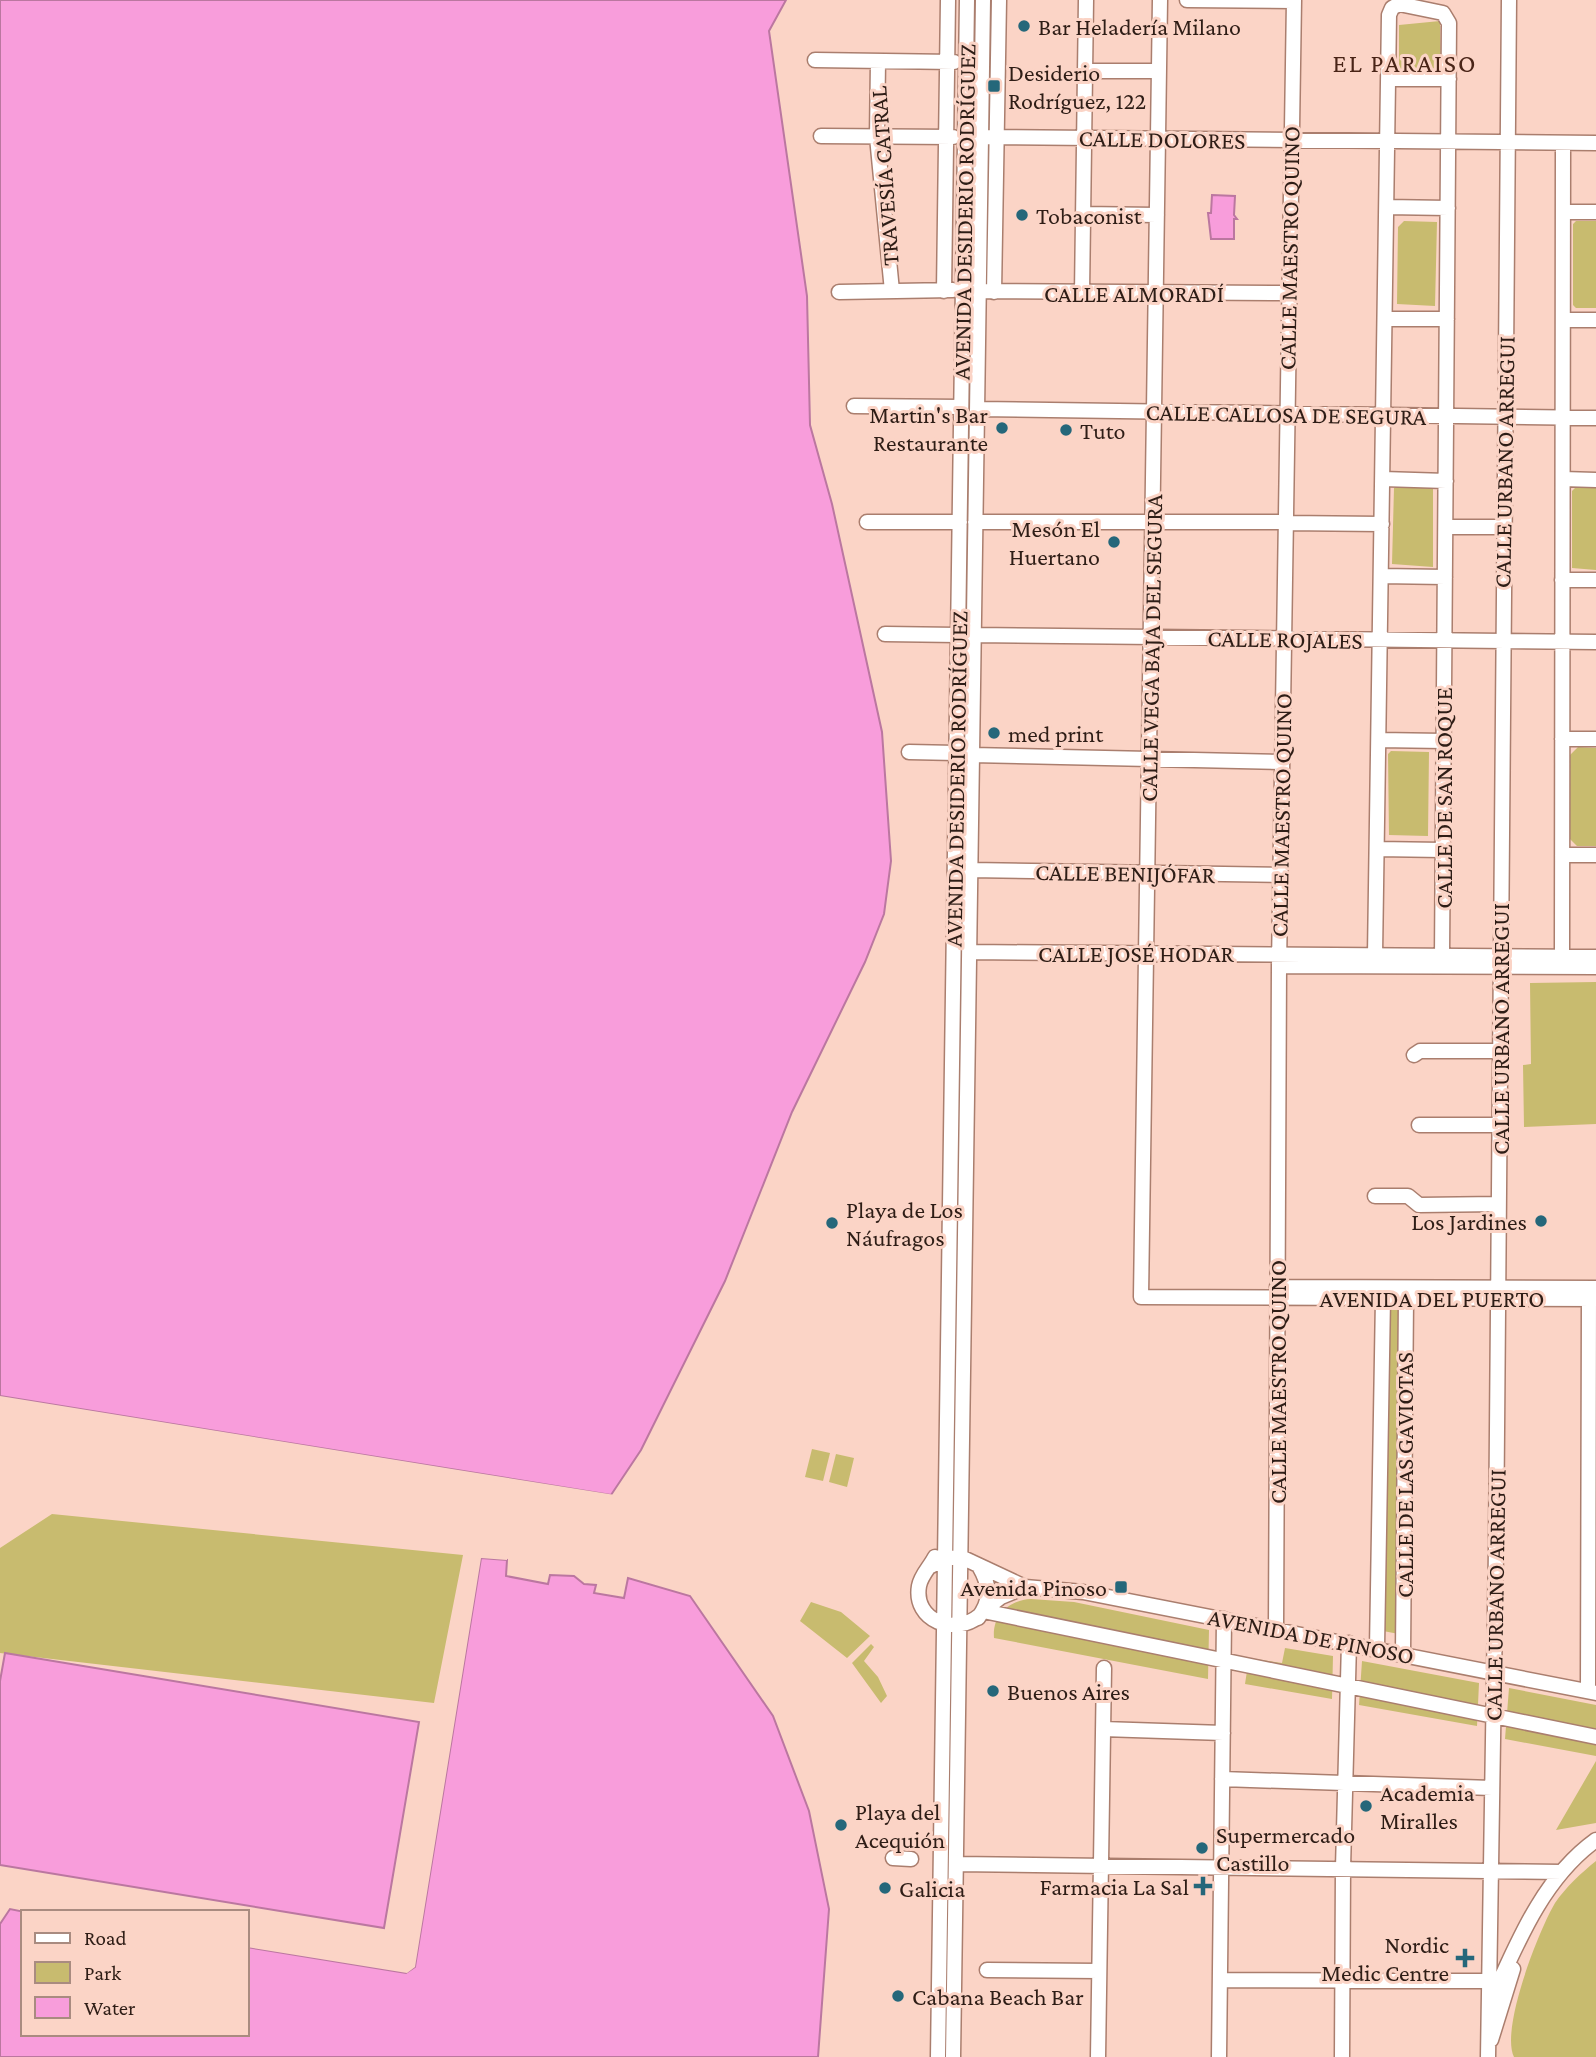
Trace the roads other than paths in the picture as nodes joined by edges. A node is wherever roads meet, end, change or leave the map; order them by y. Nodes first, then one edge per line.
1 (948, 0) edge
2 (967, 0) edge
3 (983, 0) edge
4 (999, 0) edge
5 (1086, 0) edge
6 (1160, 0) edge
7 (1187, 0) edge
8 (1508, 0) edge
9 (1293, 1) edge
10 (815, 60) dead end
11 (878, 61) junction
12 (947, 62) junction
13 (966, 63) junction
14 (1086, 71) junction
15 (1159, 71) junction
16 (1389, 79) junction
17 (1449, 79) junction
18 (821, 136) dead end
19 (877, 136) junction
20 (946, 137) junction
21 (965, 137) junction
22 (981, 137) junction
23 (996, 138) junction
24 (1084, 138) junction
25 (1158, 139) junction
26 (1291, 140) junction
27 (1388, 141) junction
28 (1449, 142) junction
29 (1507, 142) junction
30 (1563, 143) junction
31 (1596, 143) edge
32 (1387, 207) junction
33 (1448, 208) junction
34 (1564, 212) junction
35 (1596, 212) edge
36 (1083, 214) junction
37 (1157, 215) junction
38 (963, 290) junction
39 (892, 291) junction
40 (944, 291) junction
41 (839, 292) dead end
42 (986, 292) junction
43 (1082, 293) junction
44 (1156, 293) junction
45 (1288, 293) junction
46 (1385, 319) junction
47 (1447, 319) junction
48 (1563, 320) junction
49 (1596, 320) edge
50 (854, 405) dead end
51 (961, 407) junction
52 (977, 409) junction
53 (1154, 412) junction
54 (1287, 414) junction
55 (1384, 415) junction
56 (1446, 416) junction
57 (1504, 417) junction
58 (1563, 418) junction
59 (1596, 418) edge
60 (1382, 479) junction
61 (1563, 479) junction
62 (1596, 480) edge
63 (1446, 481) junction
64 (1152, 521) junction
65 (867, 522) dead end
66 (960, 522) junction
67 (975, 522) junction
68 (1285, 523) junction
69 (1382, 524) junction
70 (1446, 527) junction
71 (1503, 527) junction
72 (1381, 576) junction
73 (1445, 577) junction
74 (1562, 580) junction
75 (1596, 580) edge
76 (885, 634) dead end
77 (958, 635) junction
78 (974, 635) junction
79 (1151, 637) junction
80 (1283, 639) junction
81 (1380, 640) junction
82 (1444, 641) junction
83 (1502, 641) junction
84 (1562, 642) junction
85 (1596, 642) edge
86 (1562, 738) junction
87 (1596, 739) edge
88 (1378, 740) junction
89 (1444, 741) junction
90 (909, 752) dead end
91 (956, 753) junction
92 (972, 755) junction
93 (1149, 759) junction
94 (1282, 762) junction
95 (1377, 849) junction
96 (1443, 849) junction
97 (1562, 855) junction
98 (1596, 855) edge
99 (970, 870) junction
100 (1147, 873) junction
101 (1280, 875) junction
102 (969, 952) junction
103 (1146, 953) junction
104 (1376, 955) junction
105 (1442, 956) junction
106 (1562, 957) junction
107 (1596, 957) edge
108 (1279, 960) junction
109 (1500, 962) junction
110 (1596, 967) edge
111 (1499, 1051) junction
112 (1414, 1055) dead end
113 (1419, 1125) dead end
114 (1499, 1125) junction
115 (1375, 1196) dead end
116 (1499, 1204) junction
117 (1278, 1292) junction
118 (1498, 1293) junction
119 (1594, 1295) edge
120 (1141, 1297) joint
121 (1383, 1298) junction
122 (1406, 1298) junction
123 (1592, 1407) edge
124 (1592, 1510) edge
125 (953, 1534) junction
126 (961, 1557) junction
127 (945, 1558) junction
128 (931, 1566) junction
129 (981, 1569) junction
130 (1025, 1587) junction
131 (981, 1613) junction
132 (1592, 1615) edge
133 (1224, 1619) junction
134 (944, 1625) junction
135 (960, 1626) junction
136 (1276, 1630) junction
137 (1349, 1643) junction
138 (1377, 1648) junction
139 (959, 1649) junction
140 (1403, 1653) junction
141 (1223, 1662) junction
142 (1104, 1668) dead end
143 (1494, 1672) junction
144 (1348, 1687) junction
145 (1592, 1692) edge
146 (1493, 1716) junction
147 (1102, 1729) junction
148 (1223, 1733) junction
149 (1596, 1737) edge
150 (1222, 1779) junction
151 (1345, 1782) junction
152 (1492, 1788) junction
153 (1596, 1840) edge
154 (893, 1858) dead end
155 (911, 1859) dead end
156 (956, 1864) junction
157 (1100, 1865) junction
158 (1221, 1867) junction
159 (1343, 1868) junction
160 (1491, 1870) junction
161 (1562, 1872) junction
162 (1517, 1947) junction
163 (981, 1970) dead end
164 (1099, 1970) junction
165 (1220, 1980) junction
166 (1343, 1981) junction
167 (1489, 1981) junction
168 (1489, 2006) junction
169 (1490, 2054) edge
170 (938, 2057) edge
171 (953, 2057) edge
172 (1098, 2057) edge
173 (1219, 2057) edge
174 (1342, 2057) edge

1 - 12 street, AVENIDA DESIDERIO RODRÍGUEZ
2 - 13 street, AVENIDA DESIDERIO RODRÍGUEZ
3 - 22 street, AVENIDA DESIDERIO RODRÍGUEZ
4 - 23 street, AVENIDA DESIDERIO RODRÍGUEZ
5 - 14 street
6 - 15 street, CALLE VEGA BAJA DEL SEGURA
7 - 9 street
8 - 29 street, CALLE URBANO ARREGUI
9 - 26 street, CALLE MAESTRO QUINO
10 - 11 street
11 - 12 street
11 - 19 street, TRAVESÍA CATRAL
12 - 13 street
12 - 20 street, AVENIDA DESIDERIO RODRÍGUEZ
13 - 21 street, AVENIDA DESIDERIO RODRÍGUEZ
14 - 15 street
14 - 24 street
15 - 25 street, CALLE VEGA BAJA DEL SEGURA
16 - 17 street
16 - 17 street, CALLE DE SAN ROQUE
16 - 27 street
17 - 28 street, CALLE DE SAN ROQUE
18 - 19 street
19 - 20 street
19 - 39 street, TRAVESÍA CATRAL
20 - 21 street
20 - 40 street, AVENIDA DESIDERIO RODRÍGUEZ
21 - 38 street, AVENIDA DESIDERIO RODRÍGUEZ
22 - 23 street, CALLE DOLORES
22 - 42 street, AVENIDA DESIDERIO RODRÍGUEZ
23 - 24 street, CALLE DOLORES
23 - 42 street, AVENIDA DESIDERIO RODRÍGUEZ
24 - 25 street, CALLE DOLORES
24 - 36 street
25 - 26 street, CALLE DOLORES
25 - 37 street, CALLE VEGA BAJA DEL SEGURA
26 - 27 street, CALLE DOLORES
26 - 45 street, CALLE MAESTRO QUINO
27 - 28 street, CALLE DOLORES
27 - 32 street
28 - 29 street, CALLE DOLORES
28 - 33 street, CALLE DE SAN ROQUE
29 - 30 street, CALLE DOLORES
29 - 57 street, CALLE URBANO ARREGUI
30 - 31 street, CALLE DOLORES
30 - 34 street
32 - 33 street
32 - 46 street
33 - 47 street, CALLE DE SAN ROQUE
34 - 35 street
34 - 48 street
36 - 37 street
36 - 43 street
37 - 44 street, CALLE VEGA BAJA DEL SEGURA
38 - 40 street
38 - 51 street, AVENIDA DESIDERIO RODRÍGUEZ
39 - 40 street
39 - 41 street
42 - 43 street, CALLE ALMORADÍ
42 - 52 street, AVENIDA DESIDERIO RODRÍGUEZ
43 - 44 street, CALLE ALMORADÍ
44 - 45 street, CALLE ALMORADÍ
44 - 53 street, CALLE VEGA BAJA DEL SEGURA
45 - 54 street, CALLE MAESTRO QUINO
46 - 47 street
46 - 55 street
47 - 56 street, CALLE DE SAN ROQUE
48 - 49 street
48 - 58 street
50 - 51 street
51 - 66 street, AVENIDA DESIDERIO RODRÍGUEZ
52 - 53 street, CALLE CALLOSA DE SEGURA
52 - 67 street, AVENIDA DESIDERIO RODRÍGUEZ
53 - 54 street, CALLE CALLOSA DE SEGURA
53 - 64 street, CALLE VEGA BAJA DEL SEGURA
54 - 55 street, CALLE CALLOSA DE SEGURA
54 - 68 street, CALLE MAESTRO QUINO
55 - 56 street, CALLE CALLOSA DE SEGURA
55 - 60 street
56 - 57 street, CALLE CALLOSA DE SEGURA
56 - 63 street, CALLE DE SAN ROQUE
57 - 58 street, CALLE CALLOSA DE SEGURA
57 - 71 street, CALLE URBANO ARREGUI
58 - 59 street, CALLE CALLOSA DE SEGURA
58 - 61 street
60 - 63 street
60 - 69 street
61 - 62 street
61 - 74 street
63 - 70 street, CALLE DE SAN ROQUE
64 - 67 street
64 - 68 street
64 - 79 street, CALLE VEGA BAJA DEL SEGURA
65 - 66 street
66 - 77 street, AVENIDA DESIDERIO RODRÍGUEZ
67 - 78 street, AVENIDA DESIDERIO RODRÍGUEZ
68 - 69 street
68 - 80 street, CALLE MAESTRO QUINO
69 - 72 street
70 - 71 street
70 - 73 street, CALLE DE SAN ROQUE
71 - 83 street, CALLE URBANO ARREGUI
72 - 73 street
72 - 81 street
73 - 82 street, CALLE DE SAN ROQUE
74 - 75 street
74 - 84 street
76 - 77 street
77 - 91 street, AVENIDA DESIDERIO RODRÍGUEZ
78 - 79 street, CALLE ROJALES
78 - 92 street, AVENIDA DESIDERIO RODRÍGUEZ
79 - 80 street, CALLE ROJALES
79 - 93 street, CALLE VEGA BAJA DEL SEGURA
80 - 81 street, CALLE ROJALES
80 - 94 street, CALLE MAESTRO QUINO
81 - 82 street, CALLE ROJALES
81 - 88 street
82 - 83 street, CALLE ROJALES
82 - 89 street, CALLE DE SAN ROQUE
83 - 84 street, CALLE ROJALES
83 - 109 street, CALLE URBANO ARREGUI
84 - 85 street, CALLE ROJALES
84 - 86 street
86 - 87 street
86 - 97 street
88 - 89 street
88 - 95 street
89 - 96 street, CALLE DE SAN ROQUE
90 - 91 street
91 - 125 street, AVENIDA DESIDERIO RODRÍGUEZ
92 - 93 street
92 - 99 street, AVENIDA DESIDERIO RODRÍGUEZ
93 - 94 street
93 - 100 street, CALLE VEGA BAJA DEL SEGURA
94 - 101 street, CALLE MAESTRO QUINO
95 - 96 street
95 - 104 street
96 - 105 street, CALLE DE SAN ROQUE
97 - 98 street
97 - 106 street
99 - 100 street, CALLE BENIJÓFAR
99 - 102 street, AVENIDA DESIDERIO RODRÍGUEZ
100 - 101 street, CALLE BENIJÓFAR
100 - 103 street, CALLE VEGA BAJA DEL SEGURA
101 - 108 street, CALLE MAESTRO QUINO
102 - 103 street, CALLE JOSÉ HODAR
102 - 125 street, AVENIDA DESIDERIO RODRÍGUEZ
103 - 108 street, CALLE JOSÉ HODAR
103 - 120 street, CALLE VEGA BAJA DEL SEGURA
104 - 105 street, CALLE JOSÉ HODAR
104 - 108 street, CALLE JOSÉ HODAR
105 - 109 street, CALLE JOSÉ HODAR
106 - 107 street, CALLE JOSÉ HODAR
106 - 109 street, CALLE JOSÉ HODAR
108 - 109 street, CALLE JOSÉ HODAR
108 - 117 street, CALLE MAESTRO QUINO
109 - 110 street, CALLE JOSÉ HODAR
109 - 111 street, CALLE URBANO ARREGUI
111 - 112 street
111 - 114 street, CALLE URBANO ARREGUI
113 - 114 street
114 - 116 street, CALLE URBANO ARREGUI
115 - 116 street
116 - 118 street, CALLE URBANO ARREGUI
117 - 118 street, AVENIDA DEL PUERTO
117 - 120 street, AVENIDA DEL PUERTO
117 - 121 street, AVENIDA DEL PUERTO
117 - 136 street, CALLE MAESTRO QUINO
118 - 119 street, AVENIDA DEL PUERTO
118 - 122 street, AVENIDA DEL PUERTO
118 - 143 street, CALLE URBANO ARREGUI
119 - 123 street
121 - 122 street, AVENIDA DEL PUERTO
121 - 138 street, CALLE DE LAS GAVIOTAS
122 - 140 street, CALLE DE LAS GAVIOTAS
123 - 124 street
124 - 132 street
125 - 126 street
125 - 127 street, AVENIDA DESIDERIO RODRÍGUEZ
125 - 128 street
125 - 129 street
126 - 127 street
126 - 129 street, AVENIDA DE PINOSO
126 - 135 street
127 - 128 street
127 - 134 street, AVENIDA DESIDERIO RODRÍGUEZ
128 - 134 street
129 - 130 street, AVENIDA DE PINOSO
129 - 131 street
130 - 131 street
130 - 133 street, AVENIDA DE PINOSO
131 - 135 street
131 - 139 street
131 - 141 street
132 - 145 street
133 - 136 street, AVENIDA DE PINOSO
133 - 141 street
134 - 135 street
134 - 170 street, AVENIDA DESIDERIO RODRÍGUEZ
135 - 139 street
136 - 137 street, AVENIDA DE PINOSO
137 - 138 street, AVENIDA DE PINOSO
137 - 144 street
138 - 140 street, AVENIDA DE PINOSO
139 - 156 street
140 - 143 street, AVENIDA DE PINOSO
141 - 144 street
141 - 148 street
142 - 147 street
143 - 145 street, AVENIDA DE PINOSO
143 - 146 street, CALLE URBANO ARREGUI
144 - 146 street
144 - 151 street
146 - 149 street
146 - 152 street, CALLE URBANO ARREGUI
147 - 148 street
147 - 157 street
148 - 150 street
150 - 151 street
150 - 158 street
151 - 152 street
151 - 159 street
152 - 160 street, CALLE URBANO ARREGUI
153 - 161 street
154 - 155 street
156 - 157 street
156 - 171 street
157 - 158 street
157 - 164 street
158 - 159 street
158 - 165 street
159 - 160 street
159 - 166 street
160 - 161 street
160 - 167 street, CALLE URBANO ARREGUI
161 - 162 street
162 - 168 street
162 - 169 street
163 - 164 street
164 - 172 street
165 - 166 street
165 - 173 street
166 - 167 street
166 - 174 street
167 - 168 street, CALLE URBANO ARREGUI
168 - 169 street, CALLE URBANO ARREGUI

